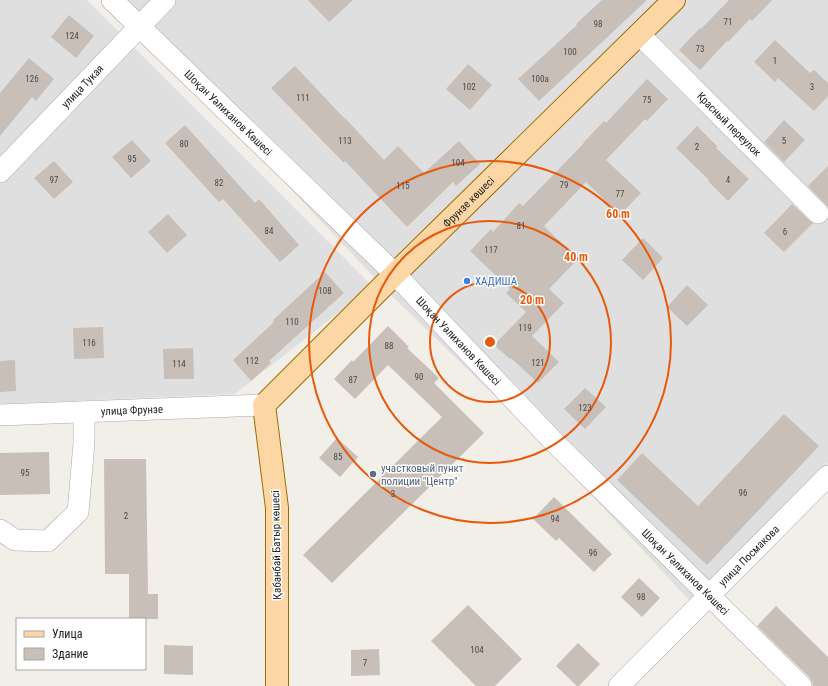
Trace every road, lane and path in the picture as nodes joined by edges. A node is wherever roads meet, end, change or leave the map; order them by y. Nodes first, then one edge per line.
1 (112, 0) edge
2 (165, 0) edge
3 (674, 0) edge
4 (139, 27) junction
5 (640, 35) junction
6 (0, 172) edge
7 (818, 213) dead end
8 (395, 274) junction
9 (264, 405) junction
10 (84, 412) junction
11 (0, 415) edge
12 (828, 476) edge
13 (0, 530) edge
14 (709, 595) junction
15 (624, 684) edge
16 (277, 686) edge
17 (801, 686) edge

1 - 4 street, Шоқан Уәлиханов Көшесі
2 - 4 street, улица Тукая
3 - 5 main road, Фрунзе көшесі
4 - 6 street, улица Тукая
4 - 8 street, Шоқан Уәлиханов Көшесі
5 - 7 street, Красный переулок
5 - 8 main road, Фрунзе көшесі
8 - 9 main road, Фрунзе көшесі
8 - 14 street, Шоқан Уәлиханов Көшесі
9 - 10 street, улица Фрунзе
9 - 16 main road, Қабанбай Батыр көшесі
10 - 11 street, улица Фрунзе
10 - 13 street
12 - 14 street, улица Посмакова
14 - 15 street, улица Посмакова
14 - 17 street, Шоқан Уәлиханов Көшесі

